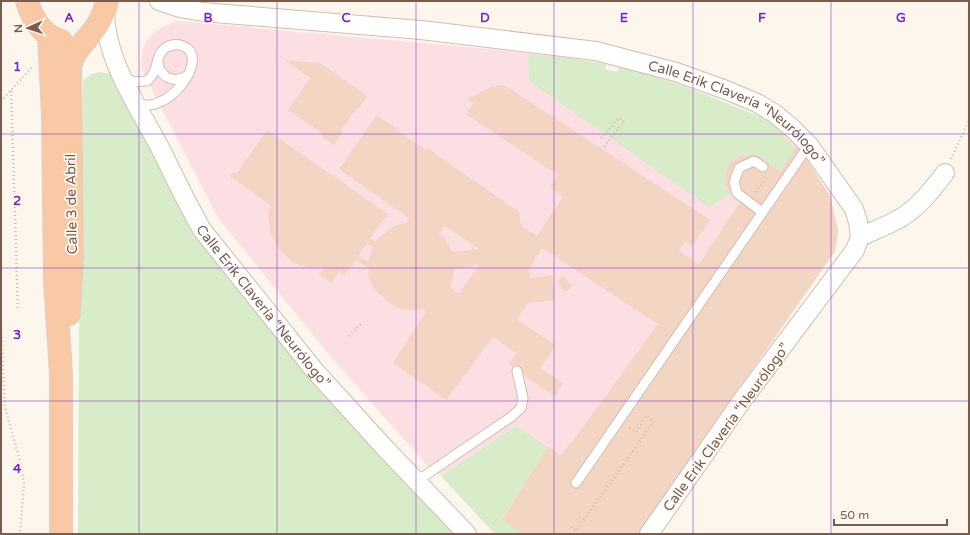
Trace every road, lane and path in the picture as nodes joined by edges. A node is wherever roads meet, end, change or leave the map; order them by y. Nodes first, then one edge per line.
1 (27, 1) edge
2 (159, 1) edge
3 (106, 5) edge
4 (198, 7) edge
5 (96, 37) junction
6 (49, 40) junction
7 (158, 63) junction
8 (189, 74) junction
9 (123, 76) junction
10 (11, 90) junction
11 (1, 101) edge
12 (135, 101) junction
13 (969, 120) edge
14 (601, 138) dead end
15 (809, 145) junction
16 (602, 149) dead end
17 (763, 167) dead end
18 (944, 173) joint
19 (762, 212) junction
20 (860, 238) junction
21 (18, 310) dead end
22 (361, 324) dead end
23 (1, 325) edge
24 (349, 336) dead end
25 (517, 371) dead end
26 (61, 374) junction
27 (619, 420) junction
28 (636, 432) junction
29 (639, 434) dead end
30 (417, 481) junction
31 (576, 483) dead end
32 (571, 528) dead end
33 (20, 534) edge
34 (61, 534) edge
35 (467, 534) edge
36 (649, 534) edge

1 - 6 highway
2 - 4 street, Calle Erik Clavería “Neurólogo”
3 - 5 highway, Calle 3 de Abril
4 - 15 street, Calle Erik Clavería “Neurólogo”
5 - 6 highway
5 - 9 street, Calle Erik Clavería “Neurólogo”
5 - 26 highway, Calle 3 de Abril
6 - 10 path
6 - 26 highway, Calle 3 de Abril
7 - 8 lane
7 - 8 lane
7 - 9 lane
8 - 12 lane
9 - 12 street, Calle Erik Clavería “Neurólogo”
10 - 11 path
10 - 21 path
12 - 30 street, Calle Erik Clavería “Neurólogo”
13 - 18 path
14 - 16 path
15 - 19 lane
15 - 20 street, Calle Erik Clavería “Neurólogo”
17 - 19 lane
18 - 20 street
19 - 27 lane
20 - 36 street, Calle Erik Clavería “Neurólogo”
22 - 24 path
23 - 33 path
25 - 30 lane
26 - 34 highway, Calle 3 de Abril
27 - 28 path
27 - 31 lane
28 - 29 path
28 - 32 path
30 - 35 street, Calle Erik Clavería “Neurólogo”

